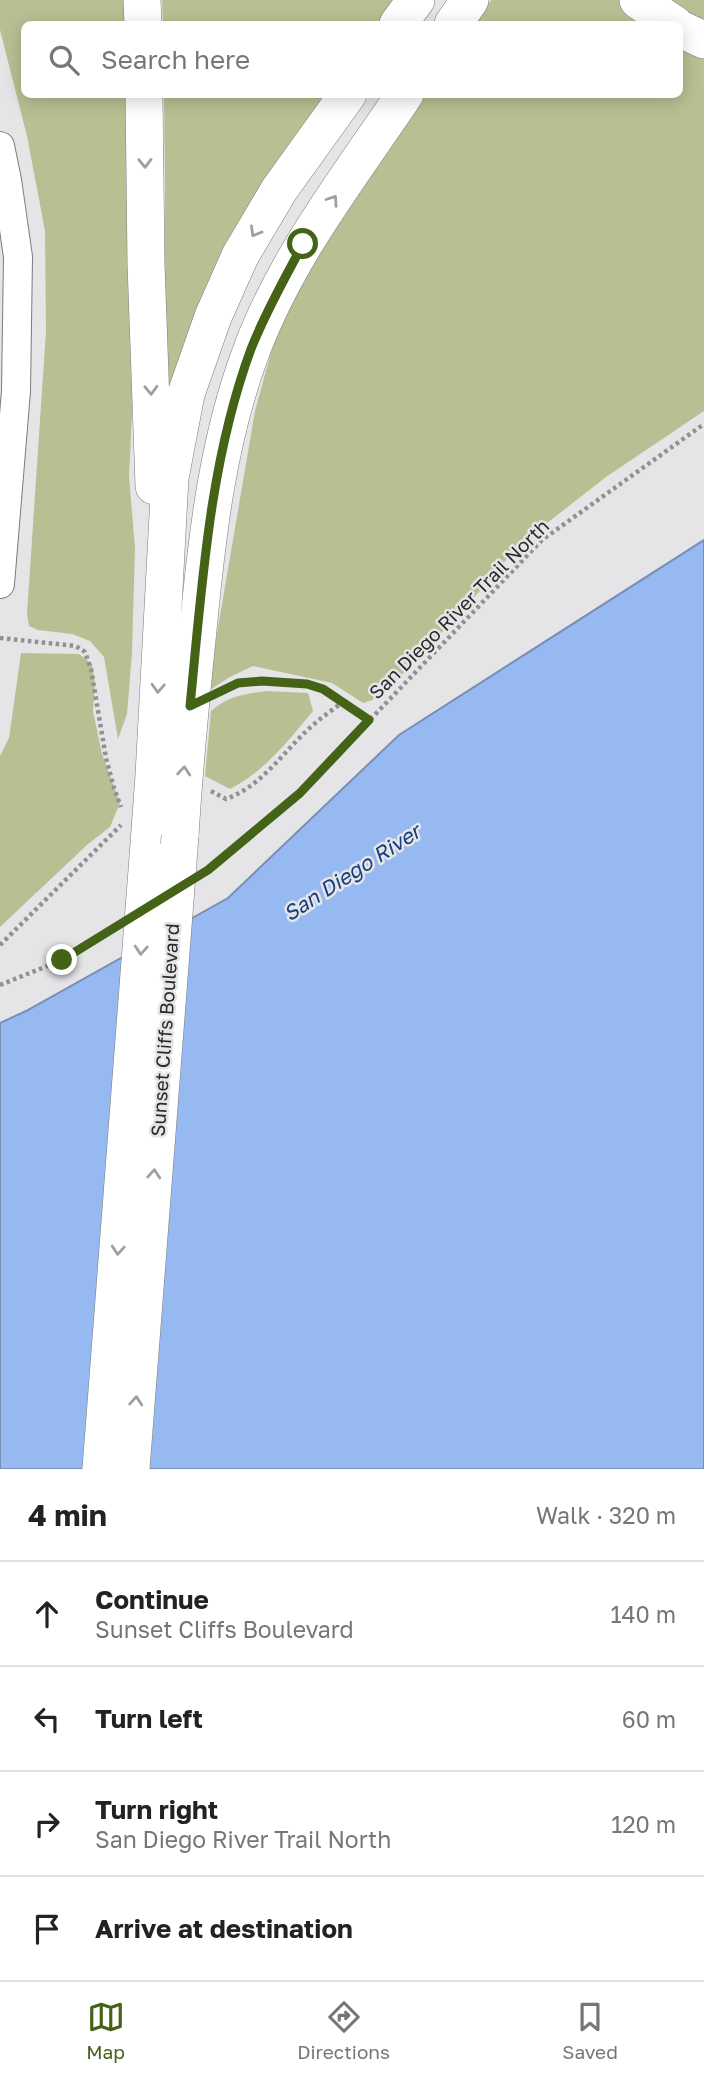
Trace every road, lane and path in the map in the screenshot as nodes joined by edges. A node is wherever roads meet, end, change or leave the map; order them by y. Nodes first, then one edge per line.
1 (142, 0) edge
2 (416, 0) edge
3 (470, 0) edge
4 (638, 0) edge
5 (143, 21) edge
6 (400, 21) edge
7 (455, 21) edge
8 (670, 21) edge
9 (683, 30) edge
10 (704, 40) edge
11 (144, 98) edge
12 (345, 98) edge
13 (402, 98) edge
14 (0, 146) edge
15 (704, 424) edge
16 (0, 584) edge
17 (161, 620) junction
18 (0, 638) edge
19 (344, 701) junction
20 (190, 706) junction
21 (369, 720) junction
22 (183, 788) junction
23 (124, 812) dead end
24 (128, 827) dead end
25 (196, 877) dead end
26 (118, 925) dead end
27 (0, 945) edge
28 (0, 985) edge
29 (101, 1469) edge
30 (131, 1469) edge

1 - 5 main road
2 - 6 main road
3 - 7 main road
4 - 8 main road
9 - 10 main road
11 -> 17 main road
12 -> 17 main road, Sunset Cliffs Boulevard
20 -> 13 main road, Sunset Cliffs Boulevard
14 - 16 street
15 - 21 path, San Diego River Trail North
17 -> 29 main road, Sunset Cliffs Boulevard, bridge
18 - 23 path
19 - 20 path
19 - 21 path
19 - 22 path
22 -> 20 main road, Sunset Cliffs Boulevard
21 - 25 path, San Diego River Trail North
30 -> 22 main road, Sunset Cliffs Boulevard, bridge
24 - 27 path
26 - 28 path

